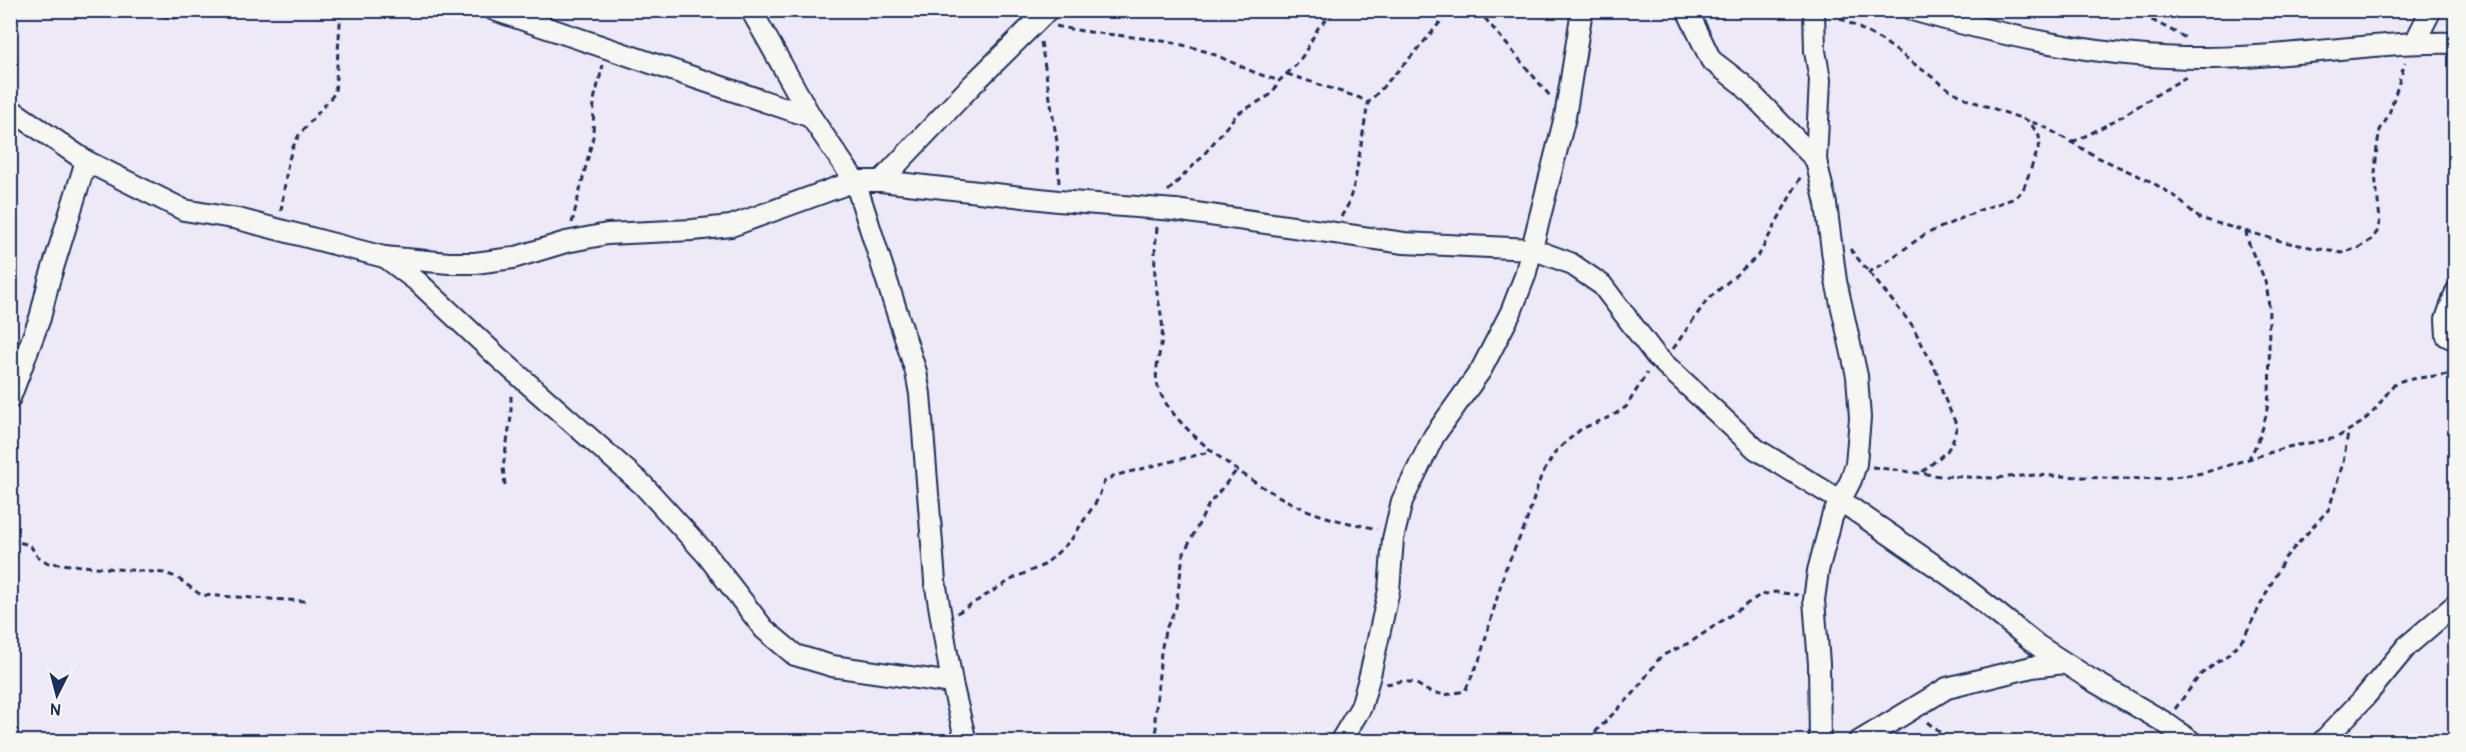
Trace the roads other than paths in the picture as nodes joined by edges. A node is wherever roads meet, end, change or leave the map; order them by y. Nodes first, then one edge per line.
1 (494, 10) edge
2 (751, 10) edge
3 (1582, 10) edge
4 (1688, 10) edge
5 (1814, 10) edge
6 (1912, 10) edge
7 (2431, 10) edge
8 (1043, 16) edge
9 (2415, 42) junction
10 (2456, 43) edge
11 (10, 109) edge
12 (811, 117) junction
13 (1816, 160) junction
14 (86, 161) junction
15 (855, 181) junction
16 (881, 181) junction
17 (1532, 249) junction
18 (384, 257) junction
19 (2456, 292) edge
20 (2456, 340) edge
21 (10, 398) edge
22 (1841, 501) junction
23 (2456, 604) edge
24 (2064, 663) junction
25 (952, 683) junction
26 (2175, 734) edge
27 (966, 741) edge
28 (1340, 741) edge
29 (1820, 741) edge
30 (1858, 741) edge
31 (2322, 741) edge

1 - 12 street
2 - 12 street
3 - 17 street
4 - 13 street
5 - 13 street
6 - 9 street
7 - 9 street
8 - 16 street
9 - 10 street
11 - 14 street
12 - 15 street
13 - 22 street
14 - 18 street
14 - 21 street
15 - 16 street
15 - 18 street
15 - 25 street
16 - 17 street
17 - 22 street
17 - 28 street
18 - 25 street
19 - 20 street
22 - 24 street
22 - 29 street
23 - 31 street
24 - 26 street
24 - 30 street
25 - 27 street

